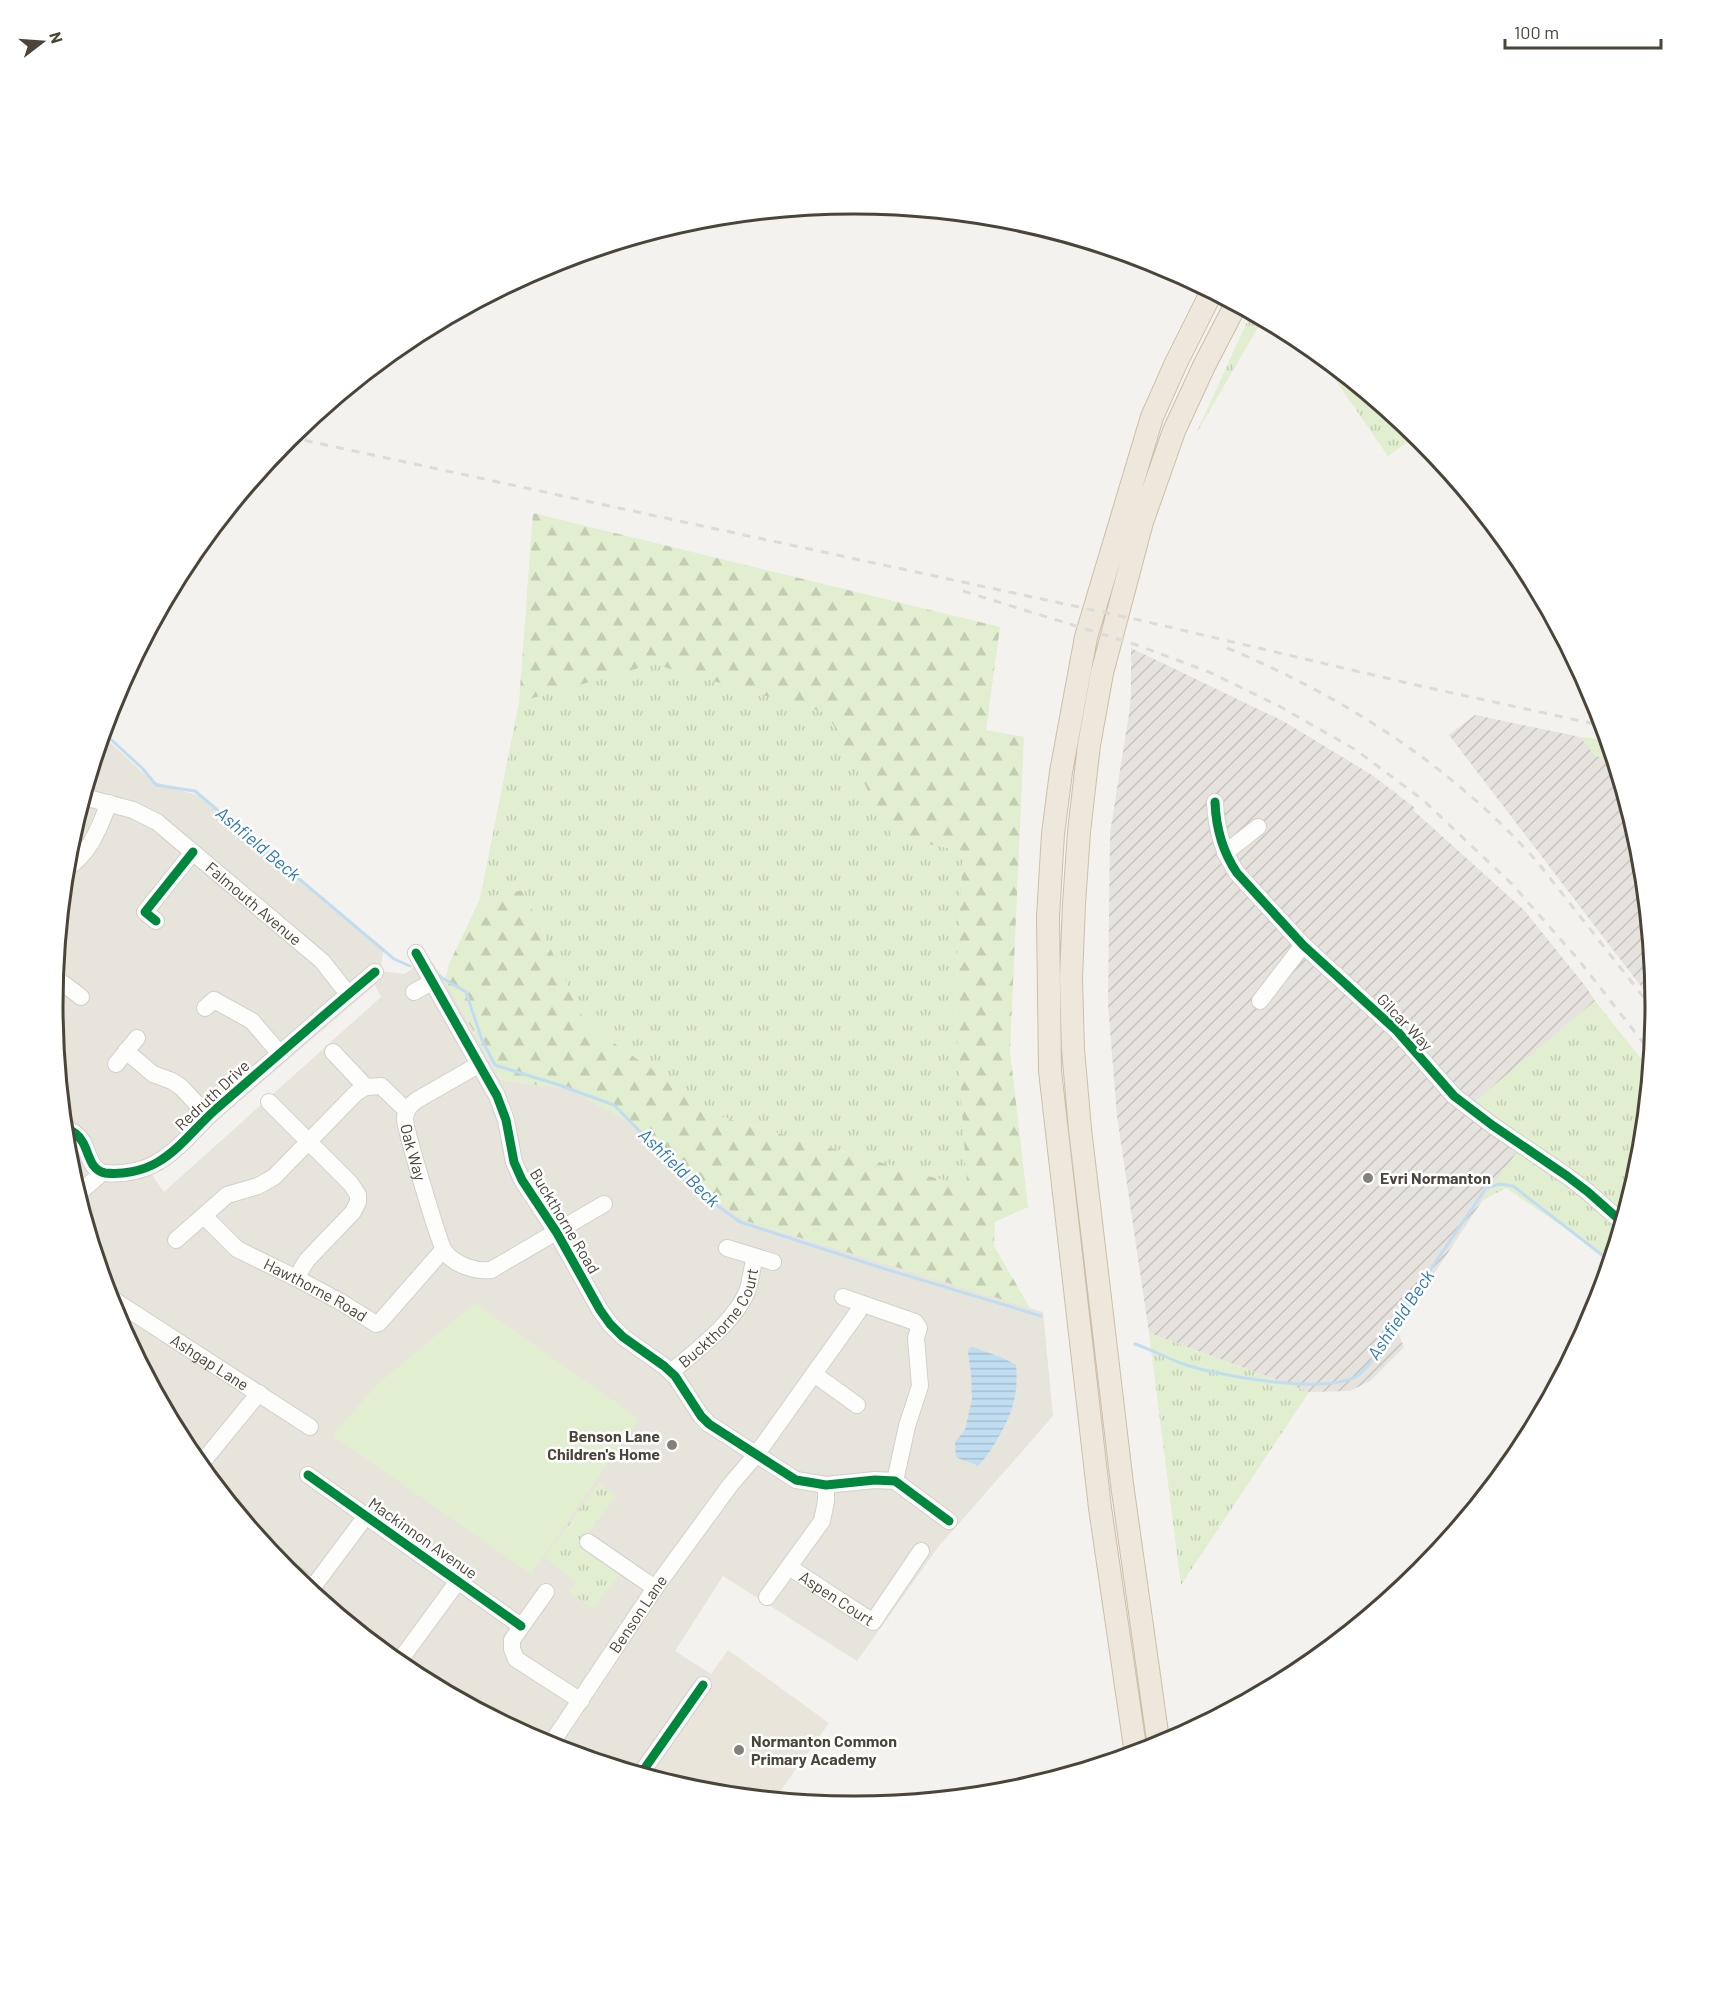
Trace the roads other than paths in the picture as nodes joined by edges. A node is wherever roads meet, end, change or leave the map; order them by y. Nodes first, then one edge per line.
1 (1209, 298) edge
2 (1233, 311) edge
3 (91, 799) edge
4 (1215, 802) dead end
5 (110, 804) junction
6 (1258, 827) dead end
7 (193, 852) junction
8 (1225, 853) junction
9 (76, 862) edge
10 (156, 921) dead end
11 (1303, 945) junction
12 (416, 953) dead end
13 (375, 972) dead end
14 (432, 982) junction
15 (64, 984) edge
16 (414, 992) dead end
17 (348, 994) junction
18 (81, 997) dead end
19 (1260, 1001) dead end
20 (205, 1008) dead end
21 (127, 1051) dead end
22 (333, 1052) dead end
23 (280, 1054) junction
24 (478, 1065) junction
25 (366, 1087) junction
26 (269, 1102) dead end
27 (407, 1111) junction
28 (208, 1116) junction
29 (73, 1131) edge
30 (309, 1142) junction
31 (102, 1173) junction
32 (85, 1188) edge
33 (604, 1204) dead end
34 (204, 1216) junction
35 (1617, 1217) edge
36 (557, 1233) junction
37 (176, 1240) dead end
38 (727, 1248) dead end
39 (443, 1250) junction
40 (755, 1257) junction
41 (773, 1262) dead end
42 (296, 1278) junction
43 (843, 1297) dead end
44 (861, 1304) junction
45 (122, 1305) edge
46 (671, 1372) junction
47 (814, 1374) junction
48 (259, 1393) junction
49 (857, 1405) dead end
50 (310, 1427) dead end
51 (756, 1455) junction
52 (206, 1459) edge
53 (308, 1475) dead end
54 (895, 1481) junction
55 (826, 1485) junction
56 (1100, 1508) junction
57 (366, 1516) junction
58 (949, 1521) dead end
59 (588, 1542) dead end
60 (921, 1551) dead end
61 (789, 1567) junction
62 (458, 1581) junction
63 (316, 1585) edge
64 (655, 1588) junction
65 (546, 1592) dead end
66 (767, 1598) dead end
67 (521, 1626) junction
68 (403, 1656) edge
69 (703, 1684) dead end
70 (581, 1701) junction
71 (1158, 1737) edge
72 (555, 1738) edge
73 (1135, 1745) edge
74 (1122, 1750) edge
75 (645, 1768) edge

1 - 56 highway
2 - 71 highway
3 - 5 street, Falmouth Avenue
4 - 8 street, Gilcar Way
5 - 7 street, Falmouth Avenue
5 - 9 street
6 - 8 street
7 - 10 street
7 - 17 street, Falmouth Avenue
8 - 11 street, Gilcar Way
11 - 19 street
11 - 35 street, Gilcar Way
12 - 14 street, Buckthorne Road
13 - 17 street, Redruth Drive
14 - 16 street
14 - 24 street, Buckthorne Road
15 - 18 street
17 - 23 street, Redruth Drive
20 - 23 street
21 - 28 street
22 - 25 street
23 - 28 street, Redruth Drive
24 - 27 street
24 - 36 street, Buckthorne Road
25 - 27 street, Oak Way
25 - 30 street
26 - 30 street
27 - 39 street, Oak Way
28 - 31 street, Redruth Drive
29 - 31 street
30 - 34 street
30 - 42 street
31 - 32 street
33 - 36 street
34 - 37 street
34 - 42 street, Hawthorne Road
36 - 39 street
36 - 46 street, Buckthorne Road
38 - 40 street, Buckthorne Court
39 - 42 street, Hawthorne Road
40 - 41 street, Buckthorne Court
40 - 46 street, Buckthorne Court
43 - 44 street
44 - 47 street, Benson Lane
44 - 54 street
45 - 48 street, Ashgap Lane
46 - 51 street, Buckthorne Road
47 - 49 street
47 - 51 street, Benson Lane
48 - 50 street, Ashgap Lane
48 - 52 street
51 - 55 street, Buckthorne Road
51 - 64 street, Benson Lane
53 - 57 street, Mackinnon Avenue
54 - 55 street, Buckthorne Road
54 - 58 street
55 - 61 street
56 - 73 highway
56 - 74 highway
57 - 62 street, Mackinnon Avenue
57 - 63 street
59 - 64 street
60 - 61 street, Aspen Court
61 - 66 street
62 - 67 street, Mackinnon Avenue
62 - 68 street
64 - 70 street, Benson Lane
65 - 67 street
67 - 70 street
69 - 75 street
70 - 72 street, Benson Lane

